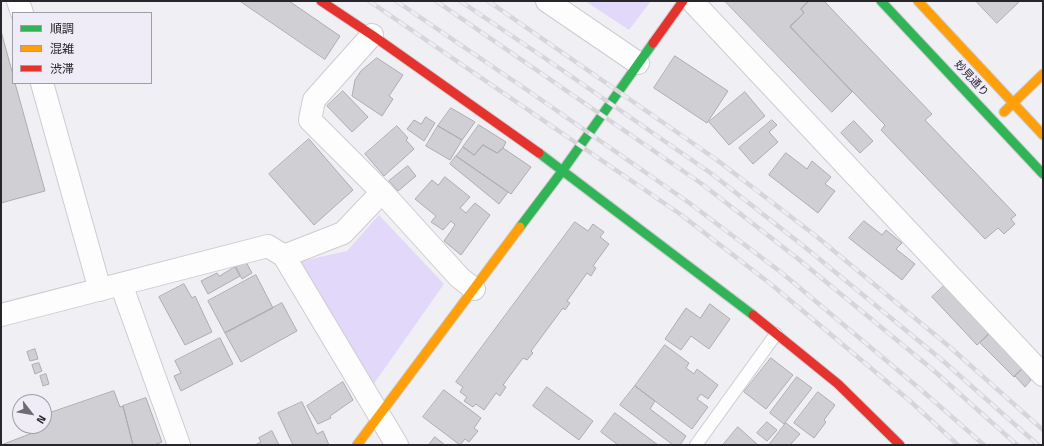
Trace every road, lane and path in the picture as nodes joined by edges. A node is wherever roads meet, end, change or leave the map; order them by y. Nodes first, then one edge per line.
1 (18, 1) edge
2 (321, 1) edge
3 (547, 1) edge
4 (683, 1) edge
5 (692, 1) edge
6 (881, 1) edge
7 (918, 1) edge
8 (22, 12) edge
9 (372, 35) junction
10 (638, 63) junction
11 (1043, 74) edge
12 (42, 84) edge
13 (1013, 103) junction
14 (995, 122) junction
15 (1043, 135) edge
16 (563, 170) junction
17 (1043, 174) edge
18 (382, 192) junction
19 (284, 256) junction
20 (121, 284) junction
21 (474, 289) junction
22 (100, 290) junction
23 (1, 315) edge
24 (776, 334) junction
25 (1043, 375) edge
26 (379, 416) junction
27 (179, 445) edge
28 (357, 445) edge
29 (397, 445) edge
30 (696, 445) edge
31 (900, 445) edge

1 - 8 street
2 - 9 street
3 - 10 street
4 - 10 street
5 - 25 street
6 - 14 street, 妙見通り
7 - 13 street, 妙見通り
9 - 16 street
9 - 18 street
10 - 16 street
11 - 13 street
12 - 22 street
13 - 14 street
13 - 15 street, 妙見通り
14 - 17 street, 妙見通り
16 - 21 street
16 - 24 street
18 - 19 street
18 - 21 street
19 - 20 street
19 - 26 street
20 - 22 street
20 - 27 street
21 - 26 street
22 - 23 street
24 - 30 lane
24 - 31 street
26 - 28 street
26 - 29 street

